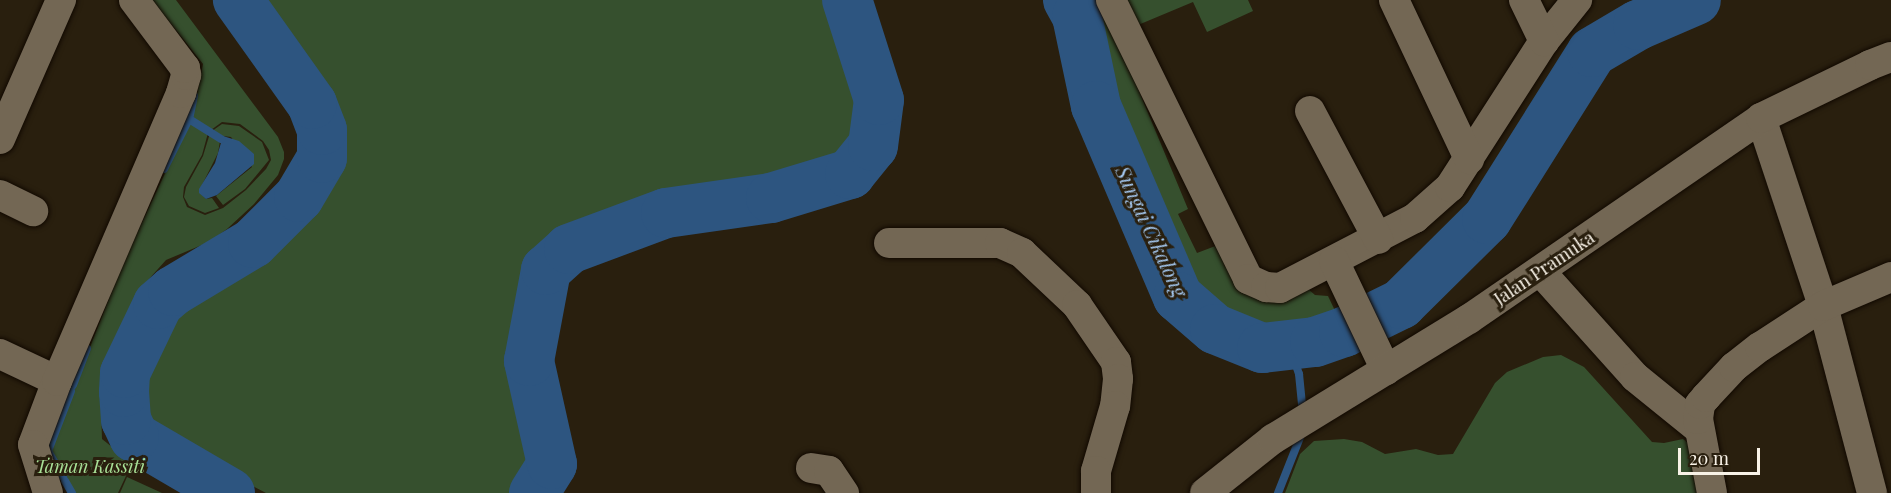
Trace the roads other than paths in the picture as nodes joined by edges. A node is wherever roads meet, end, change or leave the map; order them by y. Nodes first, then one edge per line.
1 (61, 0) edge
2 (134, 0) edge
3 (1111, 0) edge
4 (1394, 0) edge
5 (1524, 0) edge
6 (1577, 0) edge
7 (1544, 41) junction
8 (1891, 57) edge
9 (1310, 111) dead end
10 (1761, 118) junction
11 (0, 139) edge
12 (1469, 159) junction
13 (0, 195) edge
14 (33, 211) dead end
15 (1378, 239) junction
16 (889, 243) dead end
17 (1334, 261) junction
18 (1540, 271) junction
19 (1891, 277) edge
20 (1823, 306) junction
21 (0, 354) edge
22 (1383, 362) junction
23 (57, 381) junction
24 (1699, 429) junction
25 (811, 468) dead end
26 (48, 493) edge
27 (844, 493) edge
28 (1096, 493) edge
29 (1205, 493) edge
30 (1712, 493) edge
31 (1872, 493) edge

1 - 11 street
2 - 23 street
3 - 17 street
4 - 12 street
5 - 7 street
6 - 7 street
7 - 12 street
8 - 10 street, Jalan Pramuka
9 - 15 street
10 - 18 street, Jalan Pramuka
10 - 20 street
12 - 15 street
13 - 14 street
15 - 17 street
16 - 28 street
17 - 22 street
18 - 22 street, Jalan Pramuka
18 - 24 street
19 - 20 street
20 - 24 street
20 - 31 street
21 - 23 street
22 - 29 street, Jalan Pramuka
23 - 26 street
24 - 30 street
25 - 27 street

